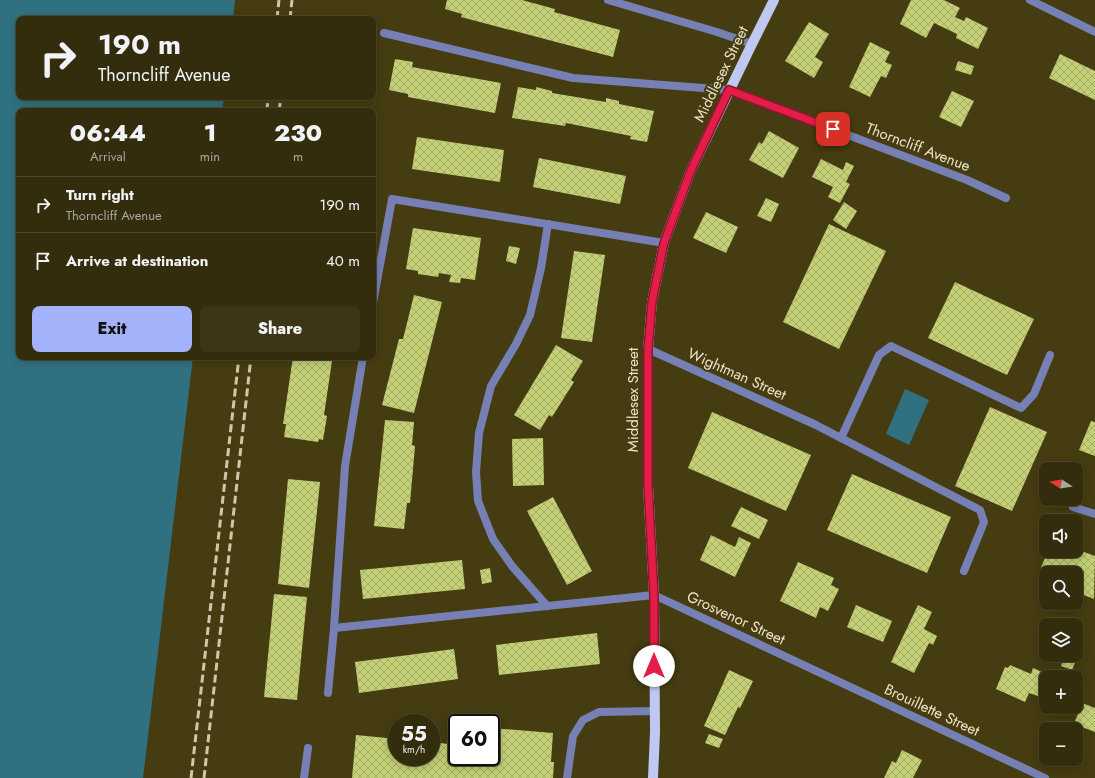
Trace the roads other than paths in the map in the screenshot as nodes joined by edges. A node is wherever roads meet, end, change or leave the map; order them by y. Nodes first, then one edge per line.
1 (608, 0) edge
2 (774, 0) edge
3 (1030, 0) edge
4 (1095, 32) edge
5 (384, 33) dead end
6 (752, 44) junction
7 (729, 90) junction
8 (1006, 198) dead end
9 (548, 224) junction
10 (664, 243) junction
11 (376, 287) edge
12 (648, 349) junction
13 (1050, 355) dead end
14 (363, 360) edge
15 (841, 438) junction
16 (1073, 506) dead end
17 (1095, 514) edge
18 (964, 571) dead end
19 (654, 596) junction
20 (547, 606) junction
21 (334, 628) junction
22 (806, 666) joint
23 (328, 693) dead end
24 (655, 711) junction
25 (308, 748) dead end
26 (304, 778) edge
27 (567, 778) edge
28 (653, 778) edge
29 (1046, 778) edge

1 - 6 street
2 - 6 main road, Middlesex Street
3 - 4 street
5 - 7 street, Thorncliff Avenue
6 - 7 main road, Middlesex Street
7 - 8 street, Thorncliff Avenue
7 - 10 main road, Middlesex Street
9 - 10 street
9 - 11 street
9 - 20 street
10 - 12 main road, Middlesex Street
12 - 15 street, Wightman Street
12 - 19 main road, Middlesex Street
13 - 15 street
14 - 21 street
15 - 18 street, Wightman Street
16 - 17 street
19 - 20 street
19 - 22 street, Grosvenor Street
19 - 24 main road, Middlesex Street
20 - 21 street
21 - 23 street
22 - 29 street, Brouillette Street
24 - 27 street
24 - 28 main road, Middlesex Street
25 - 26 street

